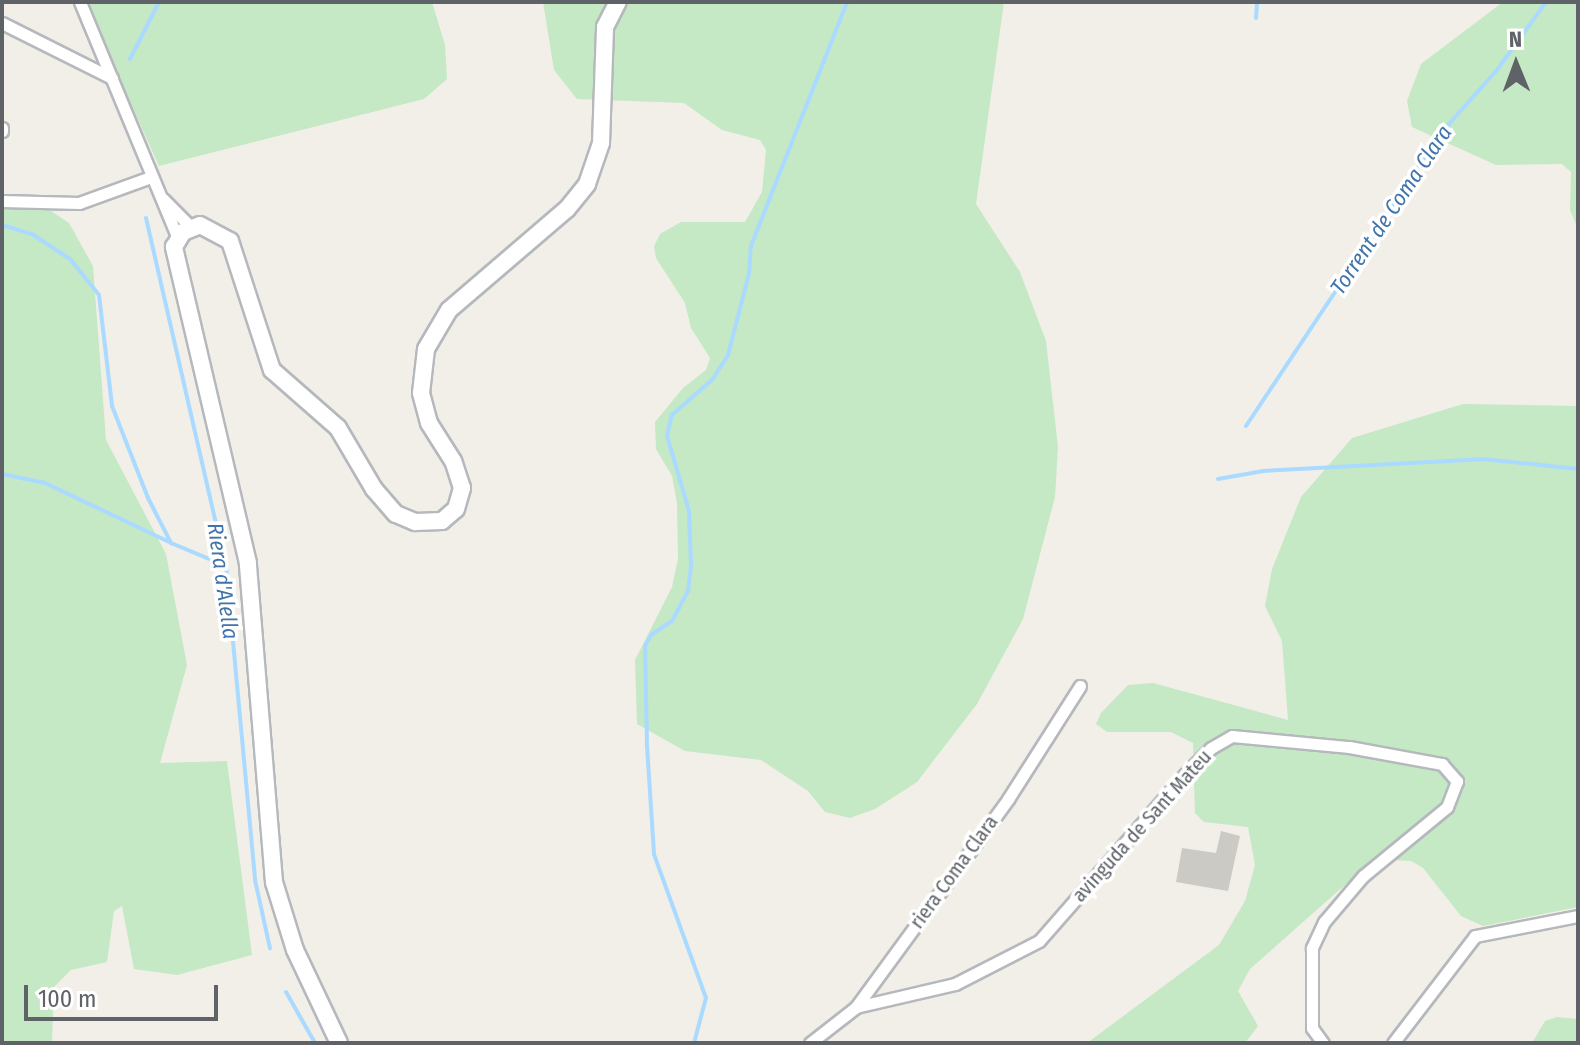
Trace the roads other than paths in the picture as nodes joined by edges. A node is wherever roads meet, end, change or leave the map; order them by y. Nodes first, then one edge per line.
1 (80, 2) edge
2 (618, 2) edge
3 (2, 23) edge
4 (112, 78) junction
5 (151, 177) junction
6 (159, 196) junction
7 (2, 201) edge
8 (191, 227) junction
9 (178, 239) junction
10 (1080, 686) dead end
11 (1578, 916) edge
12 (856, 1007) junction
13 (339, 1043) edge
14 (810, 1043) edge
15 (1323, 1043) edge
16 (1393, 1043) edge

1 - 4 street
2 - 8 main road
3 - 4 street
4 - 5 street
5 - 6 street
5 - 7 street
6 - 8 street
6 - 9 street
8 - 9 main road
9 - 13 main road
10 - 12 street, riera Coma Clara
11 - 16 street
12 - 14 street, riera Coma Clara
12 - 15 street, avinguda de Sant Mateu

